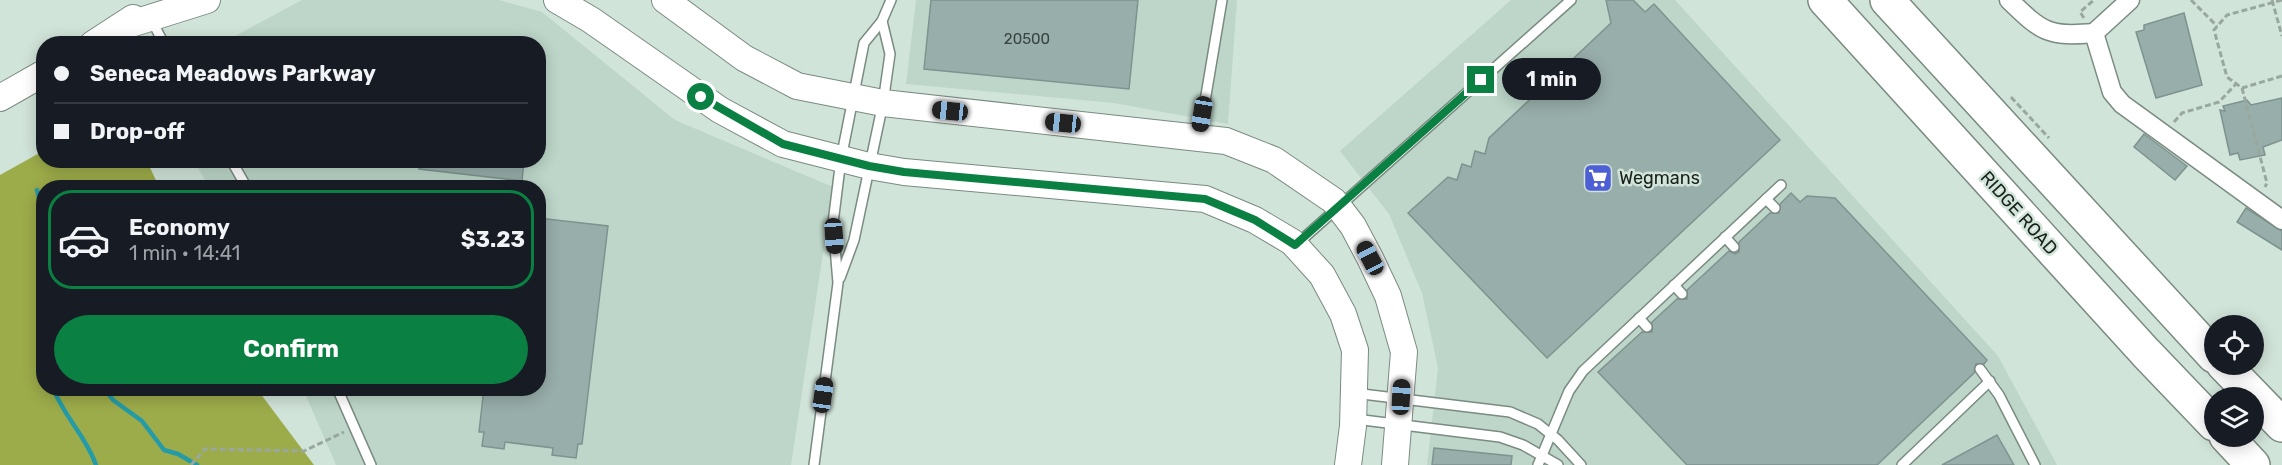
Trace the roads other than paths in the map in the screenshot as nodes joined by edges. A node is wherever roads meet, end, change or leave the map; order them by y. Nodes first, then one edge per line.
1 (207, 0) edge
2 (557, 0) edge
3 (665, 0) edge
4 (891, 0) edge
5 (1222, 0) edge
6 (1571, 0) edge
7 (1825, 0) edge
8 (1887, 0) edge
9 (2009, 0) edge
10 (2130, 0) edge
11 (155, 9) edge
12 (882, 21) junction
13 (2094, 33) junction
14 (106, 36) edge
15 (162, 36) edge
16 (36, 78) edge
17 (0, 98) edge
18 (852, 99) junction
19 (883, 103) junction
20 (1199, 137) junction
21 (841, 159) junction
22 (869, 166) junction
23 (1781, 185) dead end
24 (1766, 199) junction
25 (1338, 207) junction
26 (1775, 208) dead end
27 (2282, 220) edge
28 (1725, 237) junction
29 (1295, 245) junction
30 (1734, 247) dead end
31 (838, 283) junction
32 (1674, 285) junction
33 (1682, 294) dead end
34 (1639, 318) junction
35 (1647, 327) dead end
36 (2204, 345) edge
37 (1609, 346) junction
38 (1618, 354) dead end
39 (1980, 369) dead end
40 (2234, 375) edge
41 (1990, 381) junction
42 (1354, 393) junction
43 (340, 396) edge
44 (1400, 412) junction
45 (2204, 413) edge
46 (1353, 419) junction
47 (2282, 425) edge
48 (1551, 434) junction
49 (2236, 447) edge
50 (1542, 455) junction
51 (371, 465) edge
52 (814, 465) edge
53 (1348, 465) edge
54 (1395, 465) edge
55 (1538, 465) edge
56 (1558, 465) edge
57 (1581, 465) edge
58 (1902, 465) edge
59 (2035, 465) edge
60 (2253, 465) edge

1 - 11 street
2 - 21 street
3 - 18 street
4 - 12 lane
5 - 20 lane
6 - 25 lane
7 - 45 highway, RIDGE ROAD
8 - 36 highway
9 - 13 street
10 - 13 street
11 - 14 street
11 - 15 lane
12 - 18 lane
12 - 19 lane
13 - 27 street
16 - 17 street
18 - 19 street
18 - 21 lane
19 - 20 street
19 - 22 lane
20 - 25 street
21 - 22 street
21 - 31 lane
22 - 29 street
22 - 31 lane
23 - 24 lane
24 - 26 lane
24 - 28 lane
25 - 29 lane
25 - 44 street
28 - 30 lane
28 - 32 lane
29 - 42 street
31 - 52 lane
32 - 33 lane
32 - 34 lane
34 - 35 lane
34 - 37 lane
37 - 38 lane
37 - 48 lane
39 - 41 lane
40 - 47 highway
41 - 58 lane
41 - 59 lane
42 - 44 lane
42 - 46 street
43 - 51 lane
44 - 46 lane
44 - 48 lane
44 - 50 lane
44 - 54 street
46 - 53 street
48 - 50 lane
48 - 57 lane
49 - 60 highway
50 - 55 lane
50 - 56 lane

